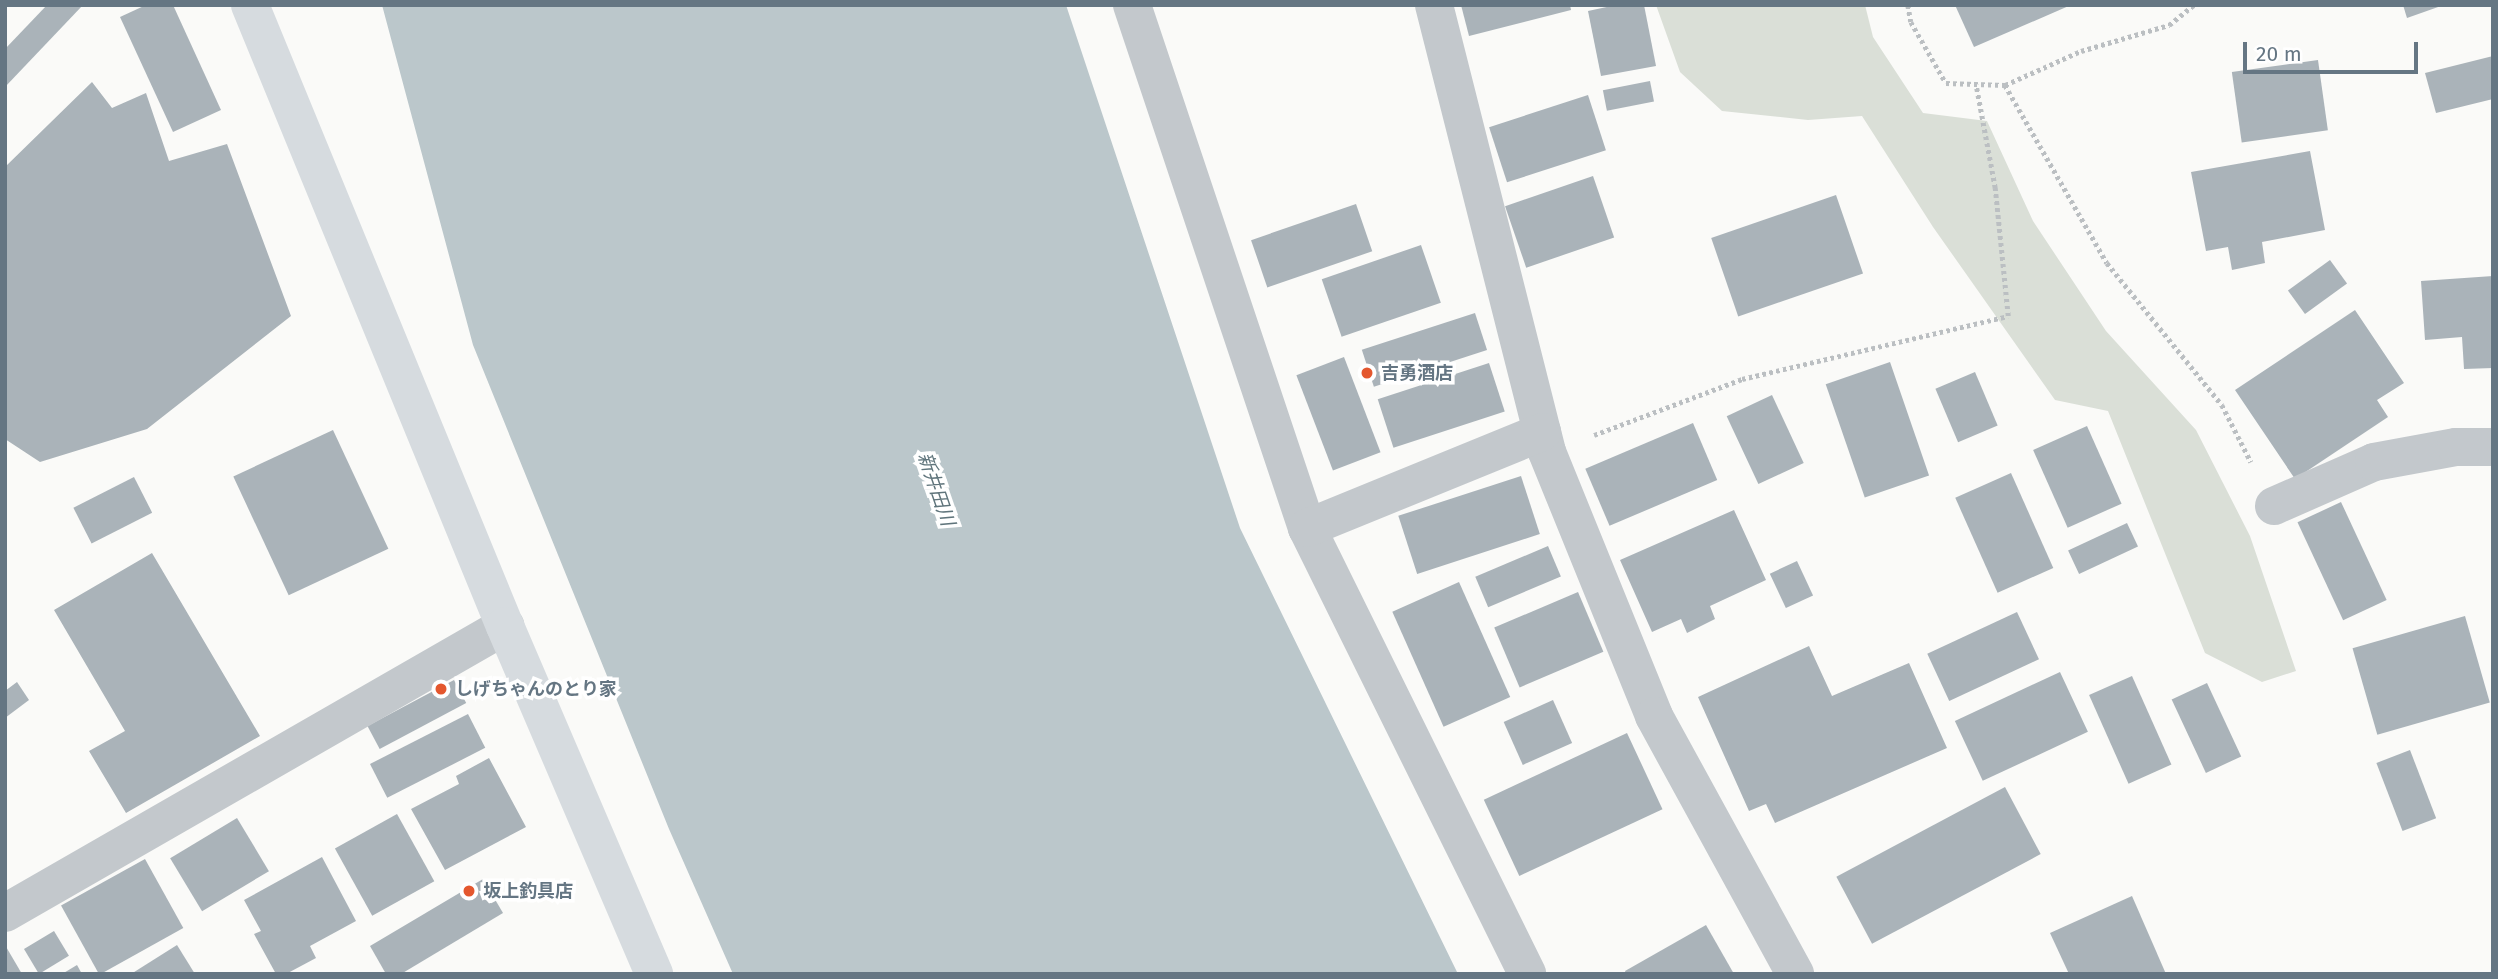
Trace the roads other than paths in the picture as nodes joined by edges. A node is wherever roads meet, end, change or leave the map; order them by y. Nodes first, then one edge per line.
1 (250, 5) edge
2 (1132, 5) edge
3 (1434, 5) edge
4 (1545, 442) junction
5 (2493, 447) edge
6 (2274, 506) road end
7 (1307, 528) junction
8 (505, 626) junction
9 (5, 913) edge
10 (654, 974) edge
11 (1527, 974) edge
12 (1795, 974) edge

1 - 8 street
2 - 7 street
3 - 4 street
4 - 7 street
4 - 12 street
5 - 6 street
7 - 11 street
8 - 9 street
8 - 10 street

